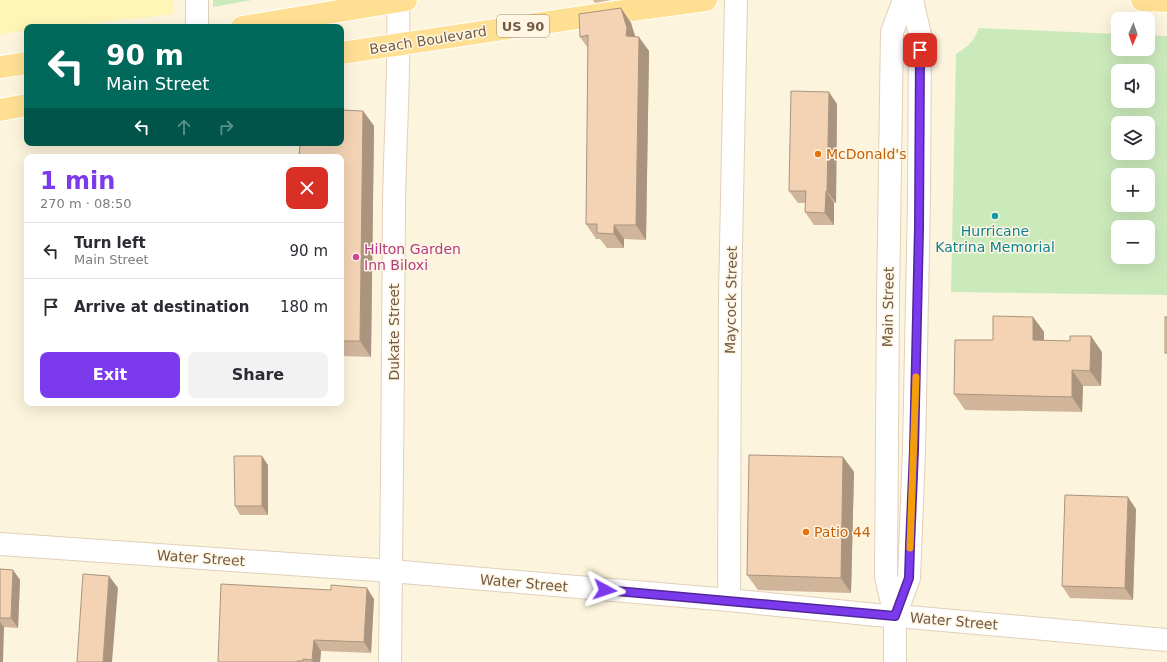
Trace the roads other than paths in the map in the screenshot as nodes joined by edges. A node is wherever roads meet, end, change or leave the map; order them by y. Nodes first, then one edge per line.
1 (197, 0) edge
2 (706, 0) edge
3 (736, 0) edge
4 (904, 0) edge
5 (912, 0) edge
6 (1142, 0) edge
7 (402, 1) edge
8 (1167, 1) edge
9 (197, 24) edge
10 (260, 24) edge
11 (399, 44) junction
12 (344, 53) edge
13 (24, 63) edge
14 (0, 67) edge
15 (24, 106) edge
16 (0, 110) edge
17 (0, 544) edge
18 (391, 571) junction
19 (729, 600) junction
20 (895, 616) junction
21 (1167, 640) edge
22 (390, 662) edge
23 (895, 662) edge

1 - 9 street
2 - 11 main road, Beach Boulevard / US 90
3 - 19 street, Maycock Street
4 - 20 street, Main Street
5 - 20 street, Main Street
6 - 8 main road
7 - 10 main road
7 - 11 street, Dukate Street
11 - 12 main road, Beach Boulevard / US 90
11 - 18 street, Dukate Street
13 - 14 main road
15 - 16 main road
17 - 18 street, Water Street
18 - 19 street, Water Street
18 - 22 street, Dukate Street
19 - 20 street, Water Street
20 - 21 street, Water Street
20 - 23 street, Main Street

